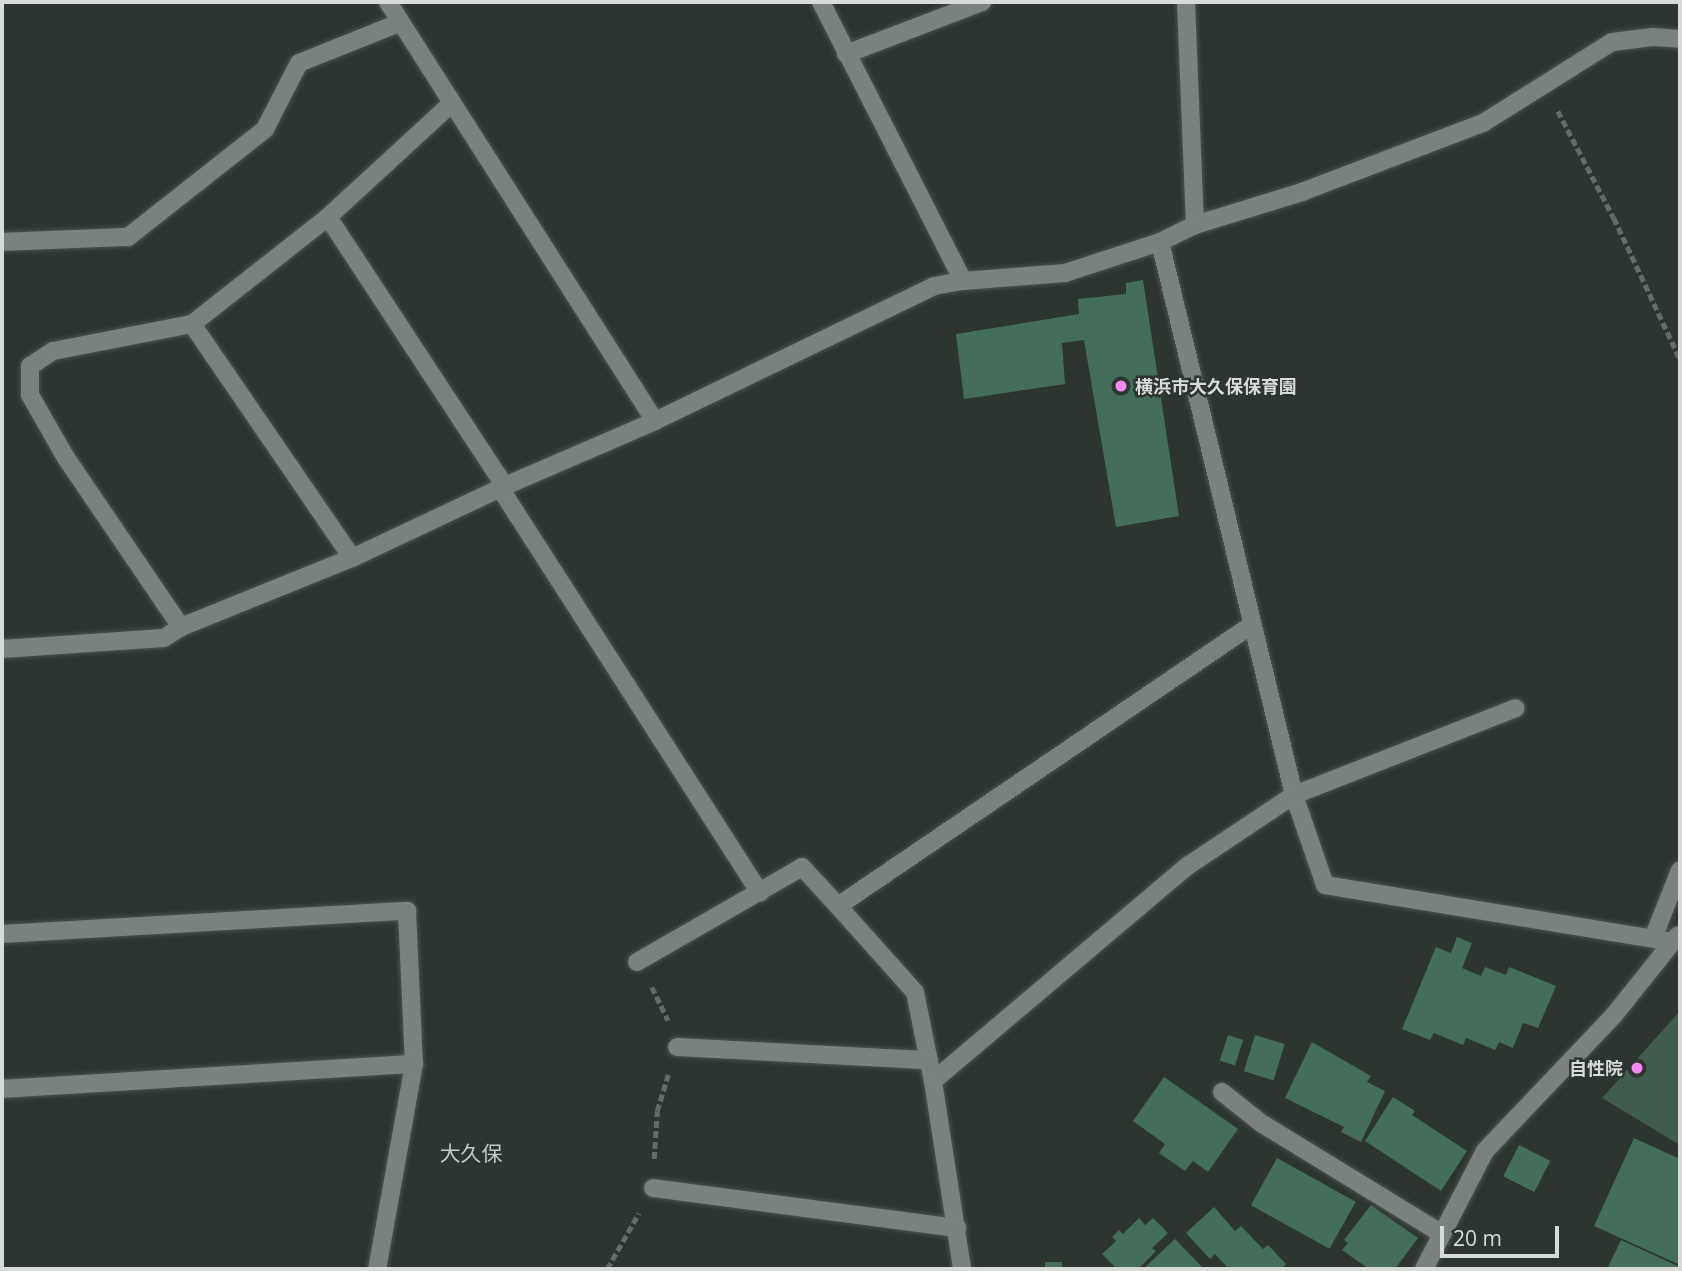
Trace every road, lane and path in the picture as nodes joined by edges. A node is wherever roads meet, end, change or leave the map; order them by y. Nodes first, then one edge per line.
1 (387, 2) edge
2 (821, 2) edge
3 (982, 2) edge
4 (1186, 2) edge
5 (399, 23) junction
6 (1680, 39) edge
7 (846, 54) junction
8 (1543, 82) junction
9 (451, 104) junction
10 (328, 217) junction
11 (1195, 225) junction
12 (2, 242) edge
13 (1160, 242) junction
14 (963, 281) junction
15 (192, 324) junction
16 (1680, 359) edge
17 (655, 421) junction
18 (503, 487) junction
19 (352, 558) junction
20 (1251, 625) junction
21 (181, 627) junction
22 (2, 649) edge
23 (1517, 708) dead end
24 (1294, 795) junction
25 (1680, 870) edge
26 (760, 893) junction
27 (838, 906) junction
28 (2, 934) edge
29 (1677, 937) edge
30 (1653, 938) junction
31 (638, 962) joint
32 (677, 1047) junction
33 (929, 1060) junction
34 (414, 1064) junction
35 (933, 1081) junction
36 (2, 1089) edge
37 (1222, 1092) dead end
38 (653, 1188) junction
39 (957, 1228) junction
40 (1442, 1234) junction
41 (377, 1269) edge
42 (607, 1269) edge
43 (962, 1269) edge
44 (1424, 1269) edge

1 - 5 street
2 - 7 street
3 - 7 street
4 - 11 street
5 - 9 street
5 - 12 street
6 - 8 street
7 - 14 street
8 - 11 street
8 - 16 path
9 - 10 street
9 - 17 street
10 - 15 street
10 - 18 street
11 - 13 street
13 - 14 street
13 - 20 street
14 - 17 street
15 - 19 street
15 - 21 street
17 - 18 street
18 - 19 street
18 - 26 street
19 - 21 street
20 - 24 street
20 - 27 street
21 - 22 street
23 - 24 street
24 - 30 street
24 - 35 street
25 - 30 street
26 - 27 street
26 - 31 street
27 - 33 street
28 - 34 street
29 - 30 street
29 - 40 street
31 - 32 path
32 - 33 street
32 - 38 path
33 - 35 street
34 - 36 street
34 - 41 street
35 - 39 street
37 - 40 street
38 - 39 street
38 - 42 path
39 - 43 street
40 - 44 street

